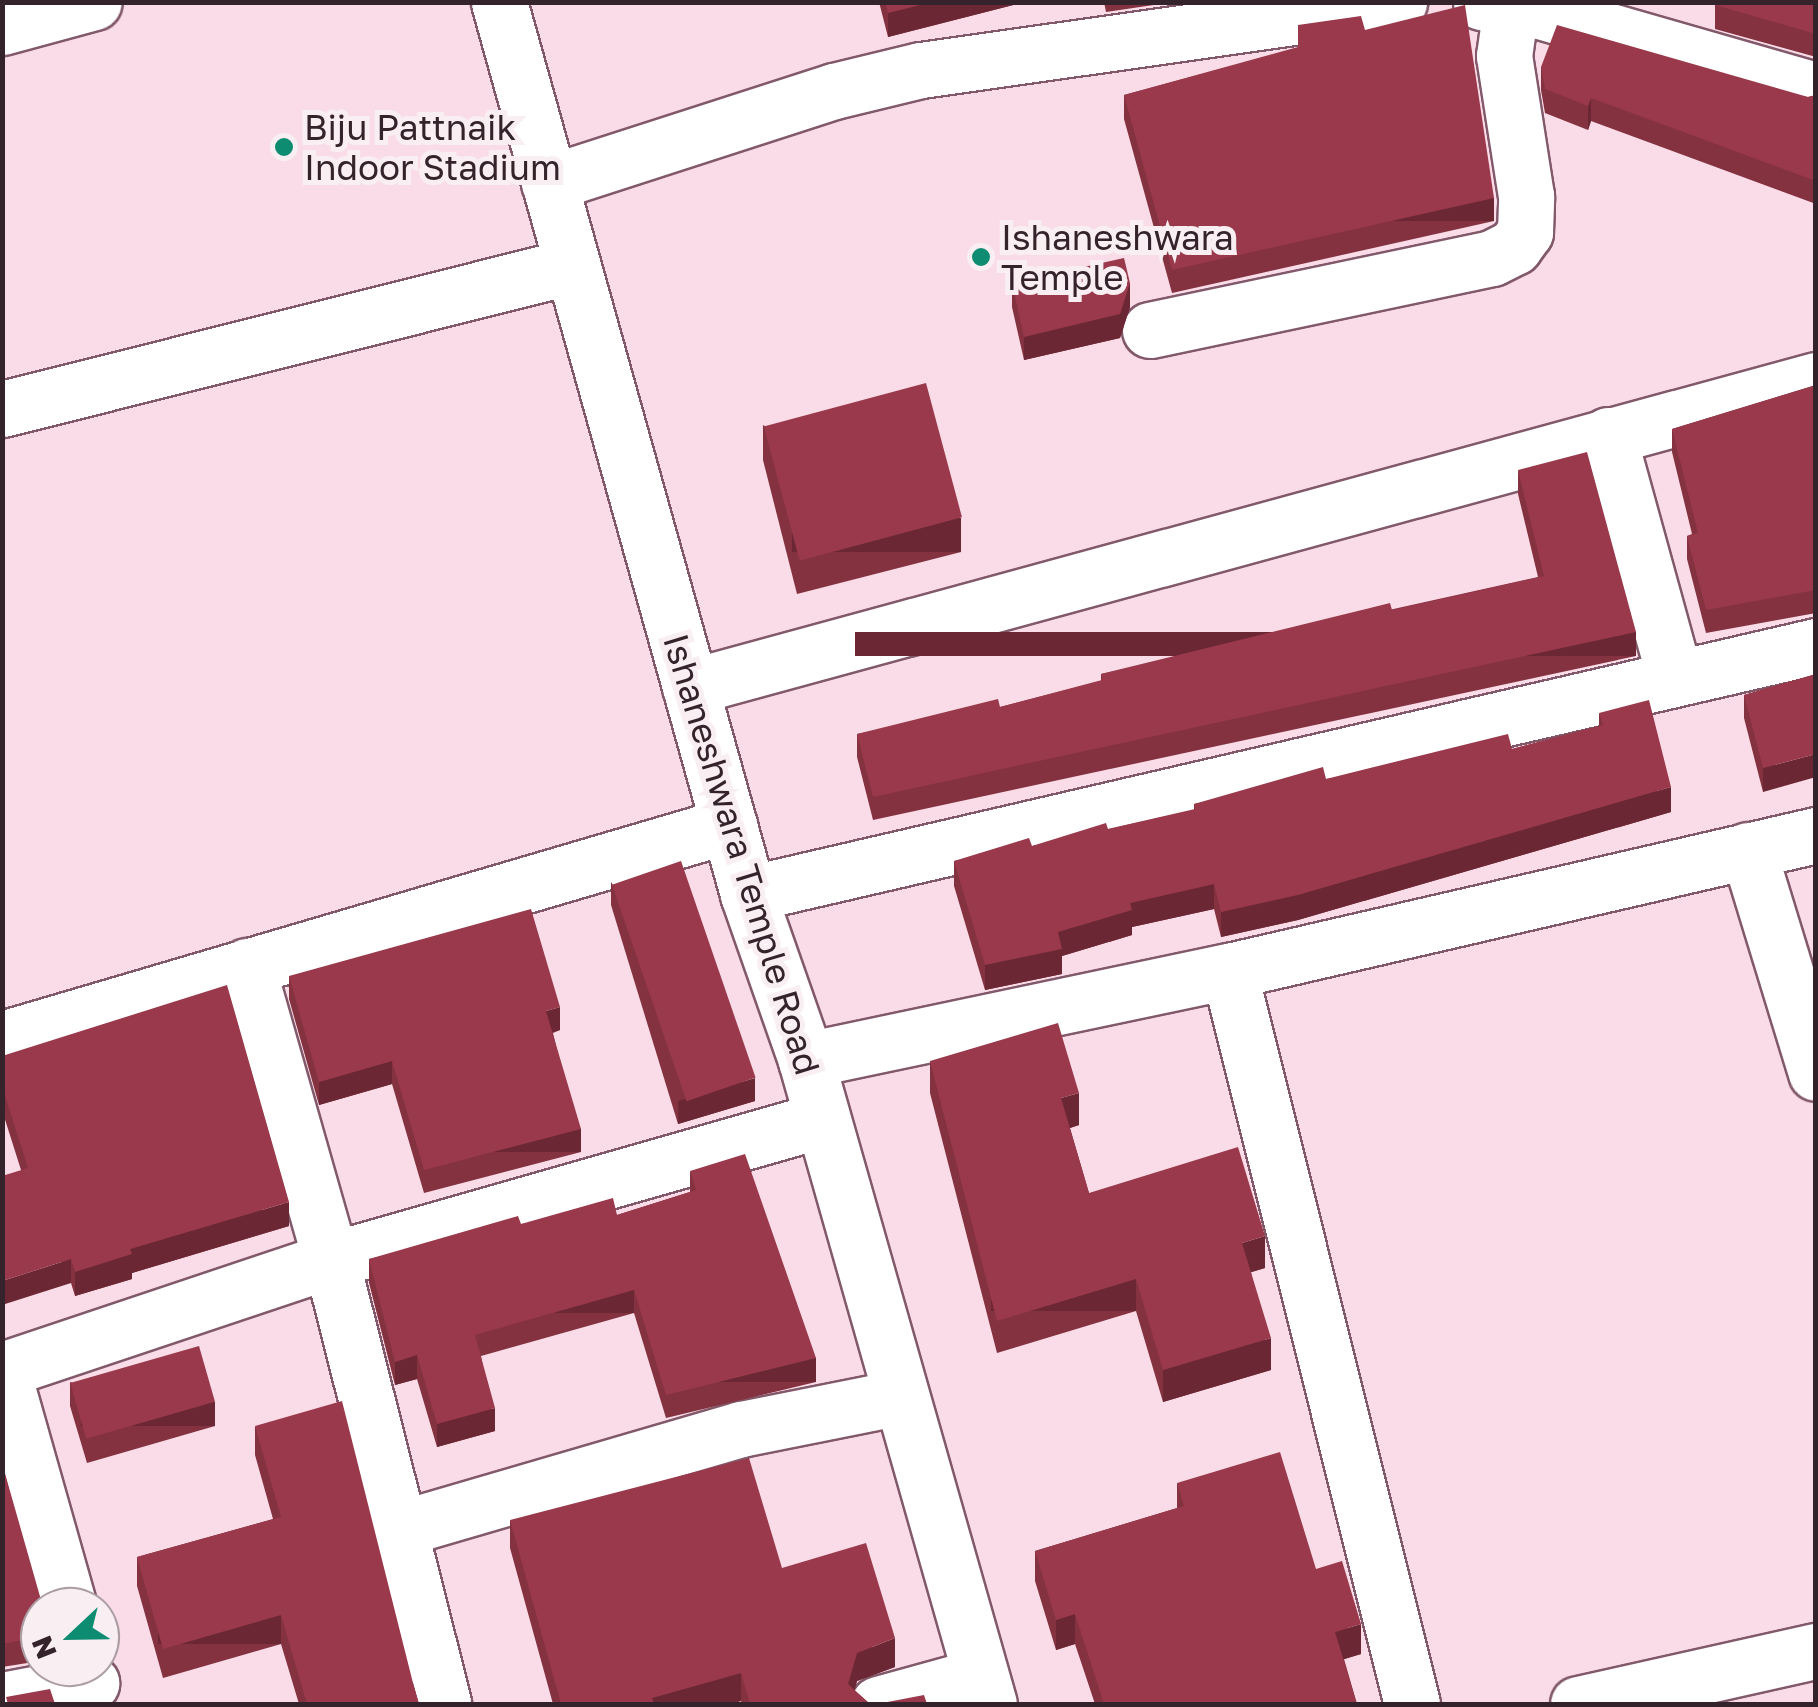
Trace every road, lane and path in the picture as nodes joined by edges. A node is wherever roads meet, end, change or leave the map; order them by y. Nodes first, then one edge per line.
1 (94, 2) edge
2 (1400, 2) edge
3 (1496, 5) edge
4 (514, 6) edge
5 (2, 27) edge
6 (1816, 90) edge
7 (549, 183) junction
8 (572, 266) junction
9 (1150, 330) dead end
10 (1816, 380) edge
11 (2, 409) edge
12 (1608, 435) junction
13 (1816, 646) edge
14 (1675, 678) junction
15 (690, 687) junction
16 (729, 825) junction
17 (1816, 835) edge
18 (1748, 850) junction
19 (748, 894) junction
20 (247, 966) junction
21 (1230, 970) junction
22 (2, 1039) edge
23 (806, 1060) junction
24 (1816, 1073) edge
25 (821, 1120) junction
26 (331, 1260) junction
27 (896, 1398) junction
28 (399, 1529) junction
29 (63, 1587) edge
30 (1816, 1651) edge
31 (79, 1687) edge
32 (984, 1690) edge
33 (2, 1700) edge
34 (443, 1704) edge
35 (878, 1704) edge
36 (1412, 1704) edge
37 (1578, 1704) edge

1 - 5 street
2 - 7 street
3 - 6 street
3 - 9 street
4 - 7 street, Ishaneshwara Temple Road
7 - 8 street, Ishaneshwara Temple Road
8 - 11 street
8 - 15 street, Ishaneshwara Temple Road
10 - 12 street
12 - 14 street
12 - 15 street
13 - 14 street
14 - 19 street
15 - 16 street, Ishaneshwara Temple Road
16 - 19 street, Ishaneshwara Temple Road
16 - 20 street
17 - 18 street
18 - 21 street
18 - 24 street
19 - 23 street, Ishaneshwara Temple Road
20 - 22 street
20 - 26 street
21 - 23 street
21 - 36 street
23 - 25 street, Ishaneshwara Temple Road
25 - 26 street
25 - 27 street, Ishaneshwara Temple Road
26 - 28 street
26 - 29 street
27 - 28 street
27 - 32 street, Ishaneshwara Temple Road
28 - 34 street
30 - 37 street
31 - 33 street
32 - 35 street

